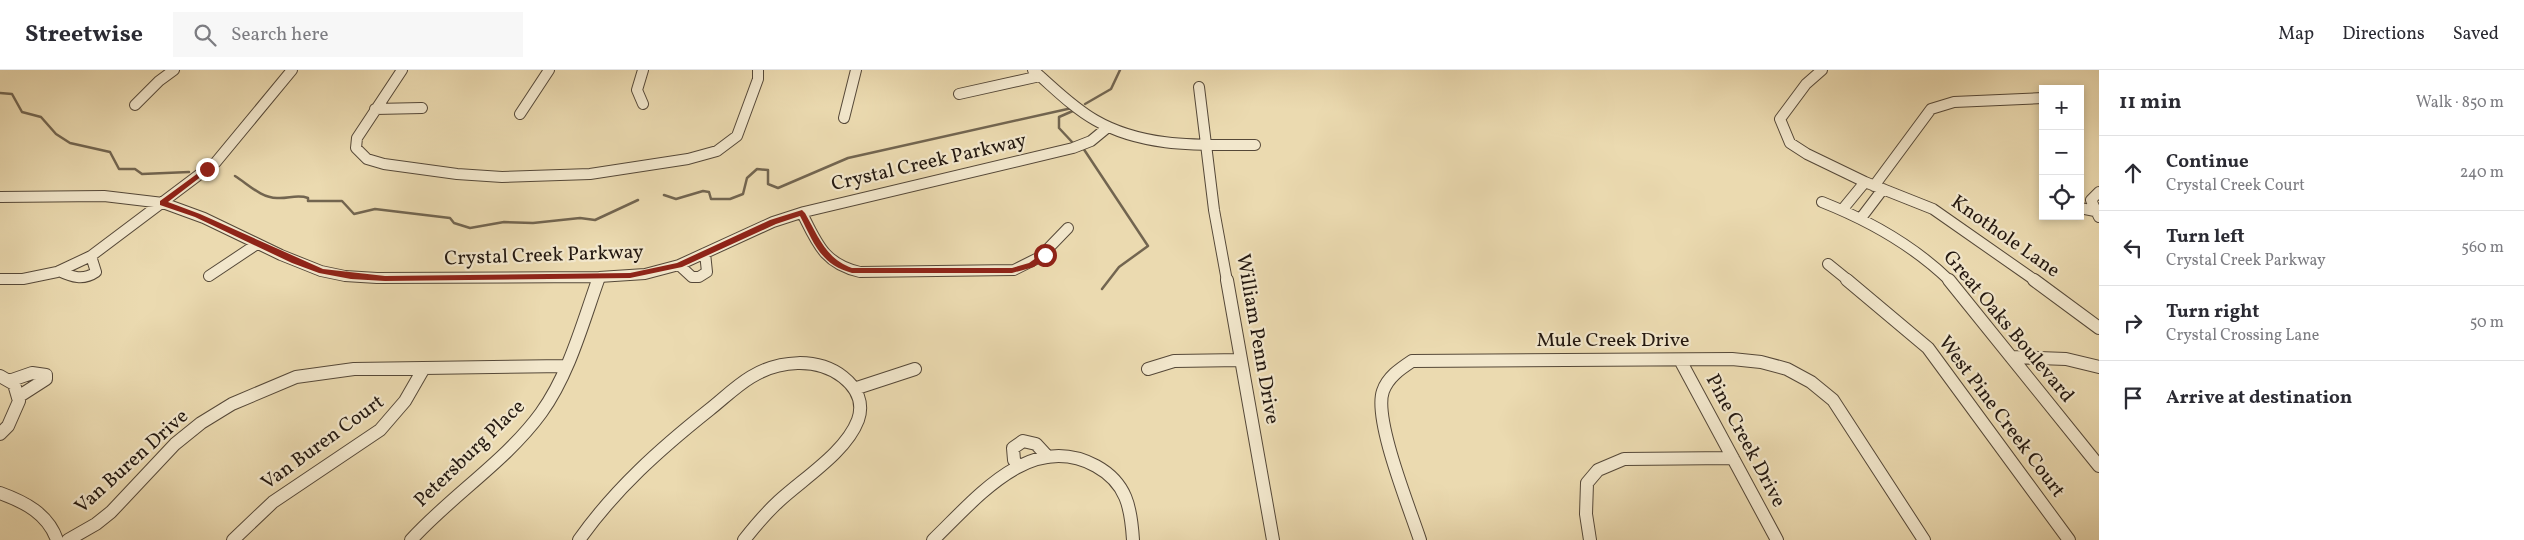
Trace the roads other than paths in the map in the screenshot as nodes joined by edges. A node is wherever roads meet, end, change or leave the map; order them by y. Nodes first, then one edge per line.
1 (174, 70) edge
2 (292, 70) edge
3 (402, 70) edge
4 (549, 70) edge
5 (643, 70) edge
6 (758, 70) edge
7 (856, 70) edge
8 (1822, 70) edge
9 (1036, 73) edge
10 (1199, 87) dead end
11 (959, 94) dead end
12 (2039, 98) edge
13 (643, 104) dead end
14 (135, 105) dead end
15 (422, 108) dead end
16 (375, 109) junction
17 (520, 114) dead end
18 (844, 118) dead end
19 (1108, 127) junction
20 (1206, 144) junction
21 (1255, 145) dead end
22 (1874, 186) junction
23 (2095, 196) edge
24 (0, 198) edge
25 (1822, 202) dead end
26 (163, 203) junction
27 (2084, 209) edge
28 (1842, 210) junction
29 (802, 213) junction
30 (2097, 214) edge
31 (1861, 218) junction
32 (1068, 228) dead end
33 (256, 244) junction
34 (705, 253) junction
35 (91, 256) junction
36 (1828, 264) dead end
37 (679, 265) junction
38 (59, 271) junction
39 (209, 276) dead end
40 (599, 277) junction
41 (0, 279) edge
42 (2099, 328) edge
43 (2011, 356) junction
44 (1241, 360) junction
45 (1680, 360) junction
46 (566, 366) junction
47 (2099, 367) edge
48 (424, 368) junction
49 (915, 369) dead end
50 (1148, 369) dead end
51 (5, 379) edge
52 (857, 388) junction
53 (18, 398) junction
54 (0, 434) edge
55 (1048, 457) junction
56 (1733, 458) junction
57 (1018, 466) junction
58 (2099, 466) edge
59 (0, 493) edge
60 (57, 540) edge
61 (68, 540) edge
62 (233, 540) edge
63 (411, 540) edge
64 (579, 540) edge
65 (744, 540) edge
66 (933, 540) edge
67 (1133, 540) edge
68 (1273, 540) edge
69 (1420, 540) edge
70 (1590, 540) edge
71 (1777, 540) edge
72 (1924, 540) edge
73 (2069, 540) edge

1 - 14 street
2 - 26 street
3 - 16 street
4 - 17 street
5 - 13 street
6 - 16 street
7 - 18 street
8 - 22 street, Knothole Lane
9 - 11 street
9 - 19 street
10 - 20 street, William Penn Drive
12 - 22 street
15 - 16 street
19 - 20 street
19 - 29 street, Crystal Creek Parkway
20 - 21 street
20 - 44 street, William Penn Drive
22 - 28 street
22 - 31 street
22 - 42 street, Knothole Lane
23 - 30 street
24 - 26 street, Crystal Creek Parkway
25 - 28 street, Great Oaks Boulevard
26 - 33 street, Crystal Creek Parkway
26 - 35 street
27 - 30 street
28 - 31 street, Great Oaks Boulevard
29 - 32 street
29 - 34 street, Crystal Creek Parkway
31 - 43 street, Great Oaks Boulevard
33 - 39 street
33 - 40 street, Crystal Creek Parkway
34 - 37 street, Crystal Creek Parkway
34 - 37 street
35 - 38 street
35 - 38 street
36 - 73 street, West Pine Creek Court
37 - 40 street, Crystal Creek Parkway
38 - 41 street
40 - 46 street, Petersburg Place
43 - 47 street
43 - 58 street, Great Oaks Boulevard
44 - 50 street
44 - 68 street, William Penn Drive
45 - 56 street, Pine Creek Drive
45 - 69 street, Mule Creek Drive
45 - 72 street, Mule Creek Drive
46 - 48 street, Petersburg Place
46 - 63 street, Petersburg Place
48 - 61 street, Van Buren Drive
48 - 62 street, Van Buren Court
49 - 52 street
51 - 53 street
51 - 53 street
52 - 64 street
52 - 65 street
53 - 54 street
55 - 57 street
55 - 57 street
55 - 67 street
56 - 70 street
56 - 71 street, Pine Creek Drive
57 - 66 street
59 - 60 street

